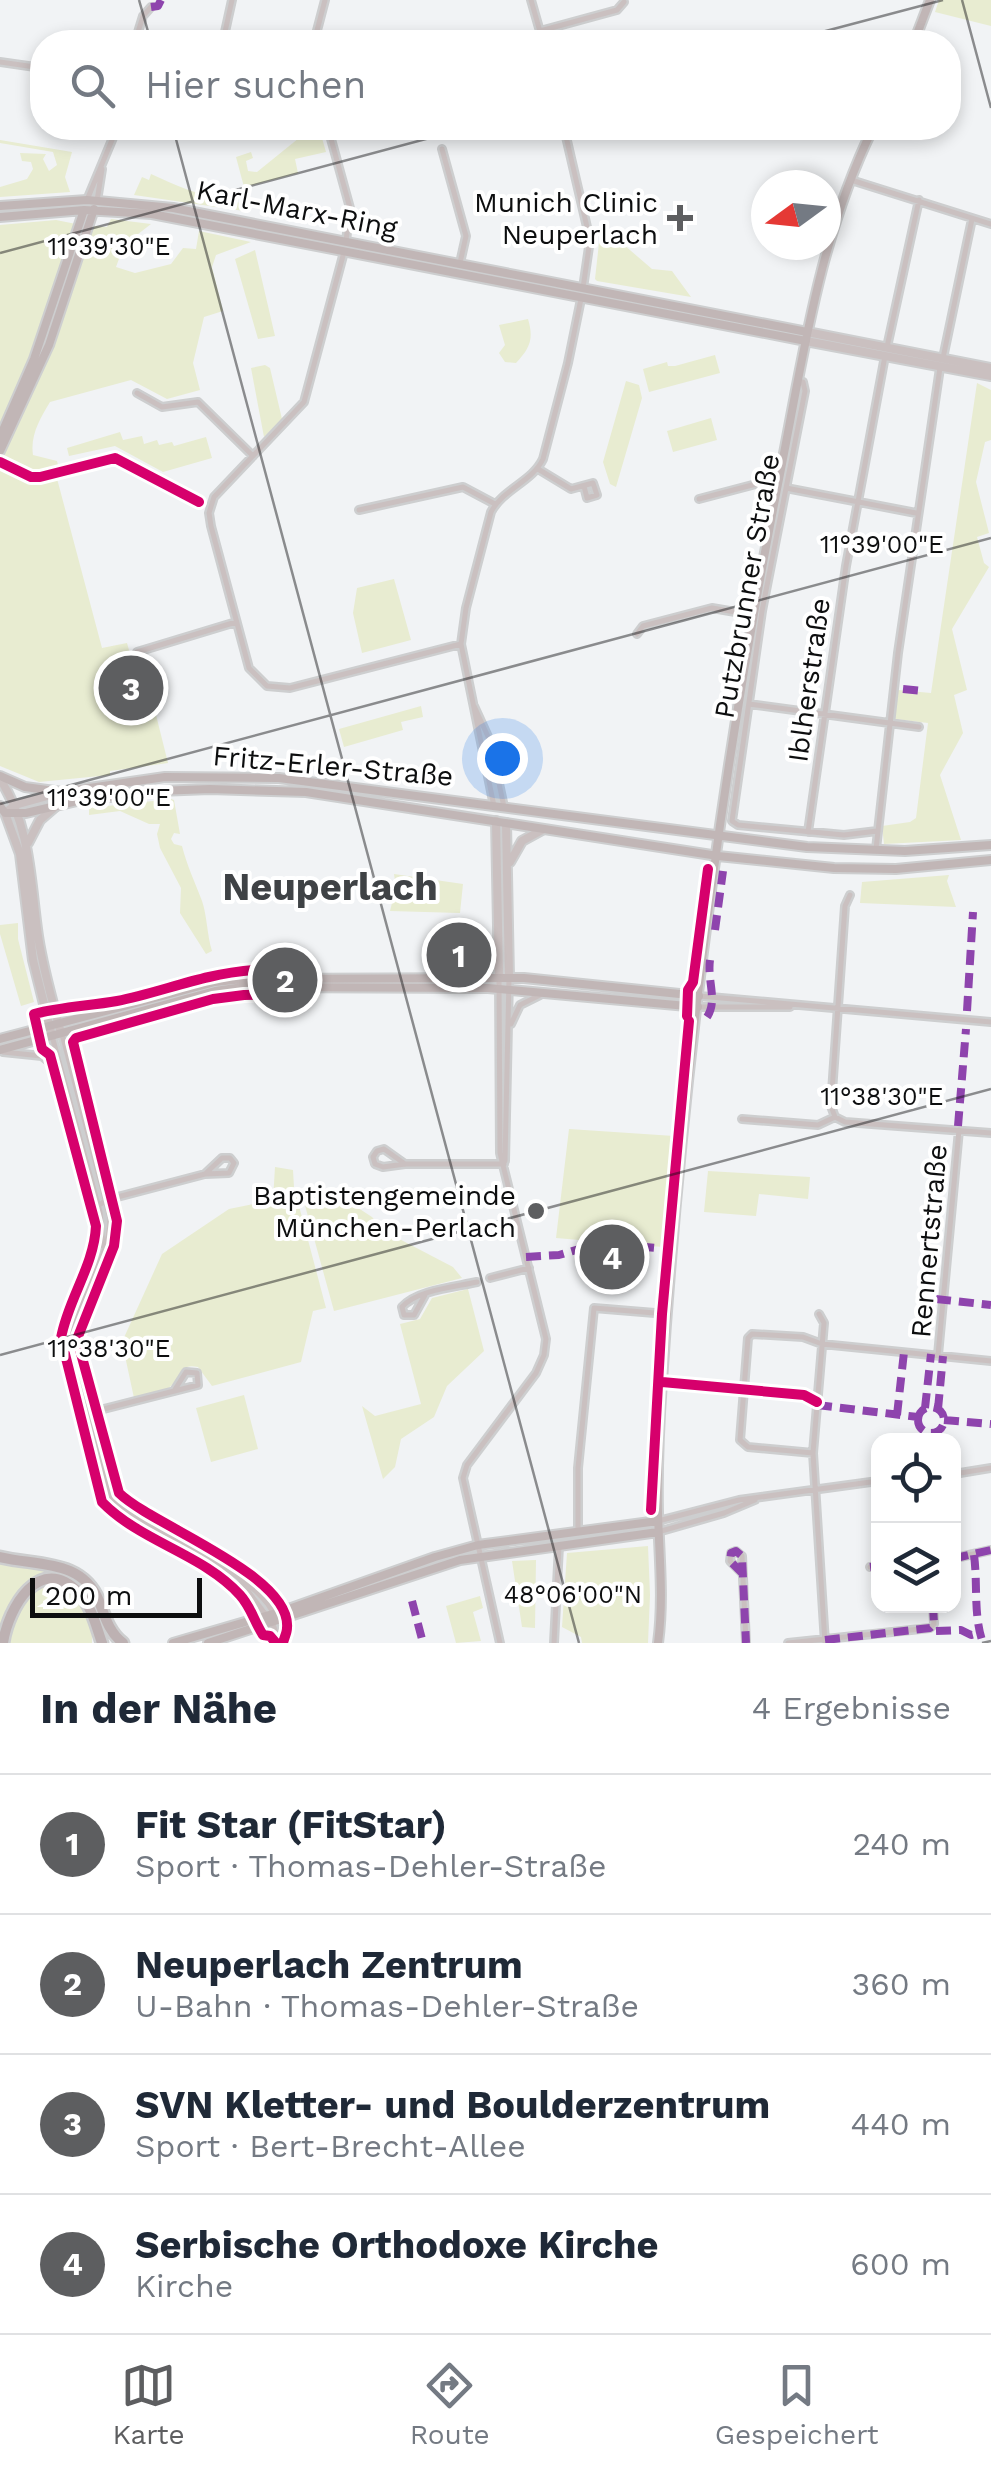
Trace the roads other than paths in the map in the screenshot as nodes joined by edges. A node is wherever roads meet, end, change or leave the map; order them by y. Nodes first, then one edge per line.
1 (232, 0) edge
2 (325, 0) edge
3 (531, 0) edge
4 (930, 0) edge
5 (624, 2) edge
6 (151, 8) dead end
7 (138, 30) edge
8 (225, 30) edge
9 (317, 30) edge
10 (540, 30) edge
11 (544, 30) edge
12 (919, 30) edge
13 (0, 62) edge
14 (30, 66) edge
15 (112, 140) edge
16 (331, 140) edge
17 (567, 140) edge
18 (868, 140) edge
19 (442, 149) dead end
20 (849, 179) junction
21 (920, 200) junction
22 (90, 205) junction
23 (0, 206) edge
24 (0, 216) edge
25 (972, 219) junction
26 (991, 224) edge
27 (345, 246) junction
28 (460, 263) junction
29 (582, 293) junction
30 (807, 336) junction
31 (886, 352) junction
32 (942, 363) junction
33 (991, 368) edge
34 (991, 379) edge
35 (137, 393) dead end
36 (0, 437) edge
37 (0, 451) edge
38 (253, 456) junction
39 (538, 469) junction
40 (584, 486) dead end
41 (782, 488) junction
42 (699, 499) dead end
43 (858, 502) junction
44 (495, 504) junction
45 (358, 510) dead end
46 (917, 514) junction
47 (753, 615) junction
48 (236, 622) junction
49 (638, 634) dead end
50 (461, 644) junction
51 (137, 652) dead end
52 (894, 688) junction
53 (903, 688) dead end
54 (748, 704) junction
55 (824, 714) junction
56 (890, 722) junction
57 (919, 726) dead end
58 (254, 776) junction
59 (0, 778) edge
60 (247, 789) junction
61 (62, 792) junction
62 (729, 805) junction
63 (56, 806) junction
64 (499, 807) junction
65 (2, 809) edge
66 (16, 809) junction
67 (501, 822) junction
68 (542, 830) junction
69 (877, 831) junction
70 (808, 832) junction
71 (720, 836) junction
72 (991, 844) edge
73 (27, 848) junction
74 (808, 848) junction
75 (967, 848) junction
76 (876, 852) junction
77 (718, 856) junction
78 (991, 860) edge
79 (801, 864) junction
80 (957, 864) junction
81 (508, 867) junction
82 (850, 894) dead end
83 (504, 978) junction
84 (261, 983) junction
85 (504, 989) junction
86 (550, 992) junction
87 (699, 996) junction
88 (794, 1006) junction
89 (698, 1007) junction
90 (839, 1010) junction
91 (991, 1022) edge
92 (55, 1030) junction
93 (509, 1032) junction
94 (0, 1039) edge
95 (0, 1051) edge
96 (61, 1073) junction
97 (835, 1117) junction
98 (742, 1119) dead end
99 (959, 1130) junction
100 (991, 1133) edge
101 (405, 1164) junction
102 (504, 1164) junction
103 (205, 1174) junction
104 (106, 1200) junction
105 (98, 1206) junction
106 (103, 1249) junction
107 (529, 1268) junction
108 (490, 1278) dead end
109 (477, 1282) dead end
110 (425, 1295) junction
111 (666, 1314) junction
112 (819, 1314) dead end
113 (822, 1344) junction
114 (938, 1355) junction
115 (991, 1360) edge
116 (174, 1391) junction
117 (88, 1414) junction
118 (812, 1453) junction
119 (991, 1468) edge
120 (961, 1473) edge
121 (871, 1482) edge
122 (816, 1488) junction
123 (760, 1498) junction
124 (658, 1521) junction
125 (578, 1532) junction
126 (658, 1532) junction
127 (558, 1544) junction
128 (480, 1550) junction
129 (991, 1550) edge
130 (961, 1557) edge
131 (0, 1558) edge
132 (742, 1574) dead end
133 (932, 1613) edge
134 (104, 1614) junction
135 (270, 1615) junction
136 (273, 1624) junction
137 (882, 1634) junction
138 (825, 1642) edge
139 (3, 1643) edge
140 (98, 1643) edge
141 (110, 1643) edge
142 (123, 1643) edge
143 (173, 1643) edge
144 (208, 1643) edge
145 (280, 1643) edge
146 (500, 1643) edge
147 (554, 1643) edge
148 (658, 1643) edge
149 (746, 1643) edge
150 (788, 1643) edge
151 (883, 1643) edge

1 - 8 street
2 - 9 street
3 - 10 street
4 - 12 main road
5 - 11 street
6 - 7 street
13 - 14 street
15 - 22 street
16 - 27 street
17 - 29 street
18 - 20 main road, Putzbrunner Straße
19 - 28 street
20 - 21 street
20 - 30 main road, Putzbrunner Straße
21 - 25 street
21 - 31 street, Iblherstraße
22 - 23 main road, Karl-Marx-Ring
22 - 24 main road, Karl-Marx-Ring
22 - 27 main road, Karl-Marx-Ring
22 - 36 main road
22 - 37 main road
25 - 26 street
25 - 32 street
27 - 28 main road, Karl-Marx-Ring
27 - 29 main road, Karl-Marx-Ring
27 - 38 street
28 - 29 main road, Karl-Marx-Ring
29 - 30 main road, Karl-Marx-Ring
29 - 39 street
30 - 31 street
30 - 41 main road, Putzbrunner Straße
31 - 32 street
31 - 43 street, Iblherstraße
32 - 33 street
32 - 34 street
32 - 46 street
35 - 38 street
38 - 48 street
39 - 40 street
39 - 44 street
41 - 42 street
41 - 43 street
41 - 47 main road, Putzbrunner Straße
41 - 54 street, Putzbrunner Straße
43 - 46 street
43 - 55 street, Iblherstraße
44 - 45 street
44 - 50 street
46 - 52 street
47 - 49 street
47 - 62 main road, Putzbrunner Straße
48 - 50 street
48 - 51 street
50 - 64 street
52 - 53 street
52 - 56 street
54 - 55 street
54 - 62 street, Putzbrunner Straße
55 - 56 street
55 - 70 street, Iblherstraße
56 - 57 street
56 - 69 street
58 - 60 main road
58 - 61 main road, Fritz-Erler-Straße
58 - 64 main road, Fritz-Erler-Straße
59 - 61 main road
59 - 66 street
60 - 63 main road, Fritz-Erler-Straße
60 - 67 main road, Fritz-Erler-Straße
61 - 66 street, Fritz-Erler-Straße
62 - 70 street, Putzbrunner Straße
62 - 71 main road, Putzbrunner Straße
63 - 66 main road, Fritz-Erler-Straße
63 - 73 street
64 - 67 main road
64 - 71 main road, Fritz-Erler-Straße
65 - 66 main road, Fritz-Erler-Straße
65 - 92 street
66 - 73 street
67 - 68 main road, Fritz-Erler-Straße
67 - 81 street
67 - 83 street
68 - 77 main road, Fritz-Erler-Straße
68 - 81 street
69 - 70 street
69 - 76 street
71 - 74 main road, Fritz-Erler-Straße
71 - 77 main road, Putzbrunner Straße
72 - 75 main road, Fritz-Erler-Straße
73 - 92 street
74 - 76 main road, Fritz-Erler-Straße
74 - 79 main road
75 - 76 main road, Fritz-Erler-Straße
75 - 80 street
77 - 79 main road, Fritz-Erler-Straße
77 - 87 main road, Putzbrunner Straße
78 - 80 main road, Fritz-Erler-Straße
79 - 80 main road, Fritz-Erler-Straße
81 - 83 street
82 - 90 street
83 - 84 main road
83 - 85 street
83 - 87 main road
84 - 85 main road
84 - 92 main road
85 - 86 main road
85 - 93 street
85 - 102 street
86 - 89 main road
86 - 93 street
87 - 88 street
87 - 89 main road, Putzbrunner Straße
88 - 89 street
88 - 90 street
89 - 111 main road, Putzbrunner Straße
90 - 91 street
90 - 97 street
92 - 94 main road
92 - 95 main road
92 - 96 street
92 - 104 street
93 - 102 street
95 - 96 street
96 - 105 street
97 - 98 street
97 - 99 street
99 - 100 street
99 - 114 street, Rennertstraße
101 - 101 street
101 - 102 street
102 - 107 street
103 - 103 street
103 - 104 street
104 - 105 street
104 - 106 street
105 - 106 street
106 - 117 street
107 - 108 street
107 - 128 street
109 - 110 street
110 - 110 street
111 - 124 main road, Putzbrunner Straße
111 - 125 street
112 - 113 street
113 - 114 street
113 - 118 street
113 - 118 street
114 - 115 street
116 - 116 street
116 - 117 street
117 - 135 street
118 - 122 street
119 - 120 street
121 - 122 street
122 - 123 street
122 - 138 street
123 - 124 street
123 - 126 street
124 - 125 main road
124 - 126 main road, Putzbrunner Straße
125 - 128 main road
126 - 127 main road
126 - 148 main road, Putzbrunner Straße
127 - 128 main road
127 - 147 street
128 - 135 main road
128 - 136 main road
128 - 146 street
129 - 130 street
131 - 134 highway
132 - 149 street
133 - 137 street
134 - 141 highway
134 - 142 highway
135 - 136 street
135 - 143 main road
136 - 144 main road
136 - 145 street
137 - 138 street
137 - 151 street
138 - 150 street
139 - 140 highway

